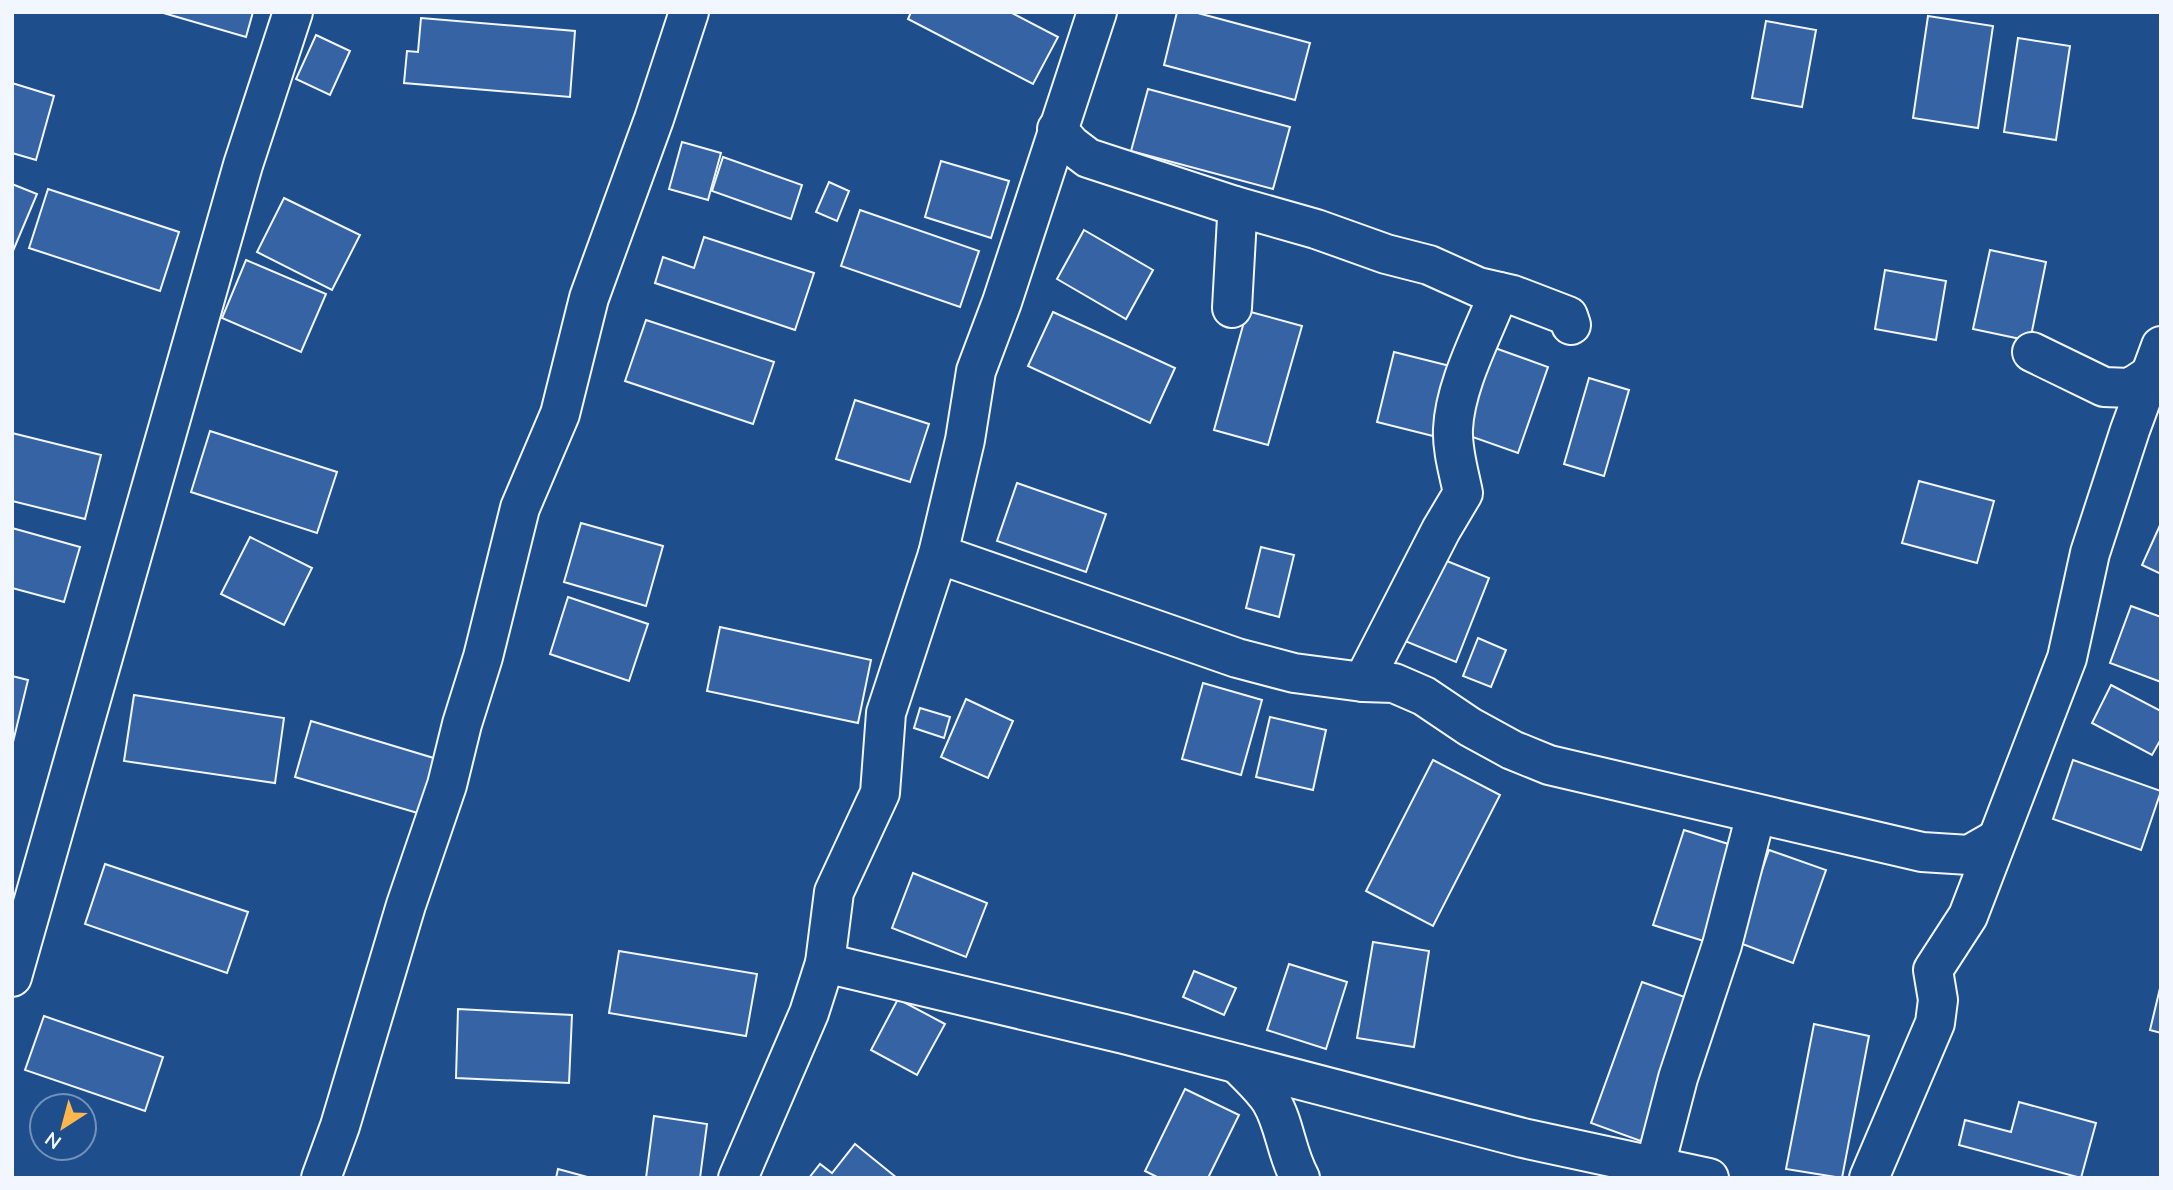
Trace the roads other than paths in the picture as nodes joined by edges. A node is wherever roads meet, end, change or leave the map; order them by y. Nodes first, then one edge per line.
1 (293, 12) edge
2 (689, 12) edge
3 (1097, 12) edge
4 (1057, 129) junction
5 (1235, 206) junction
6 (1499, 292) junction
7 (1232, 308) dead end
8 (1571, 326) dead end
9 (2032, 352) dead end
10 (2155, 361) edge
11 (938, 554) junction
12 (1363, 682) junction
13 (1756, 814) junction
14 (1997, 839) junction
15 (825, 963) junction
16 (12, 977) edge
17 (1238, 1063) junction
18 (1655, 1166) junction
19 (321, 1178) edge
20 (738, 1178) edge
21 (1300, 1178) edge
22 (1709, 1178) edge
23 (1869, 1178) edge

1 - 16 street
2 - 19 street
3 - 4 street
4 - 5 street
4 - 11 street
5 - 6 street
5 - 7 street
6 - 8 street
6 - 12 street
9 - 10 street
10 - 14 street
11 - 12 street
11 - 15 street
12 - 13 street
13 - 14 street
13 - 18 street
14 - 23 street
15 - 17 street
15 - 20 street
17 - 18 street
17 - 21 street
18 - 22 street

